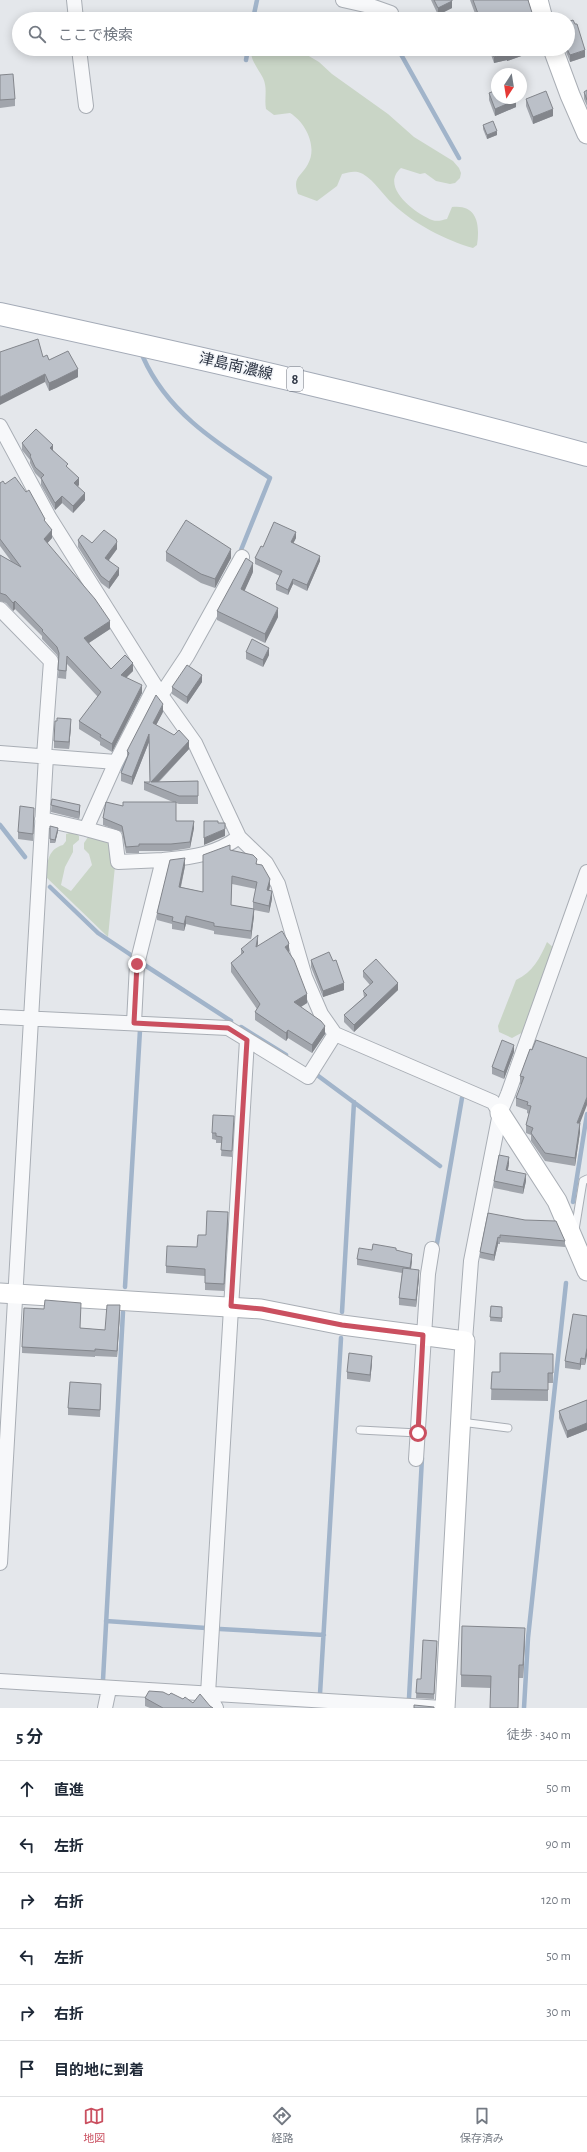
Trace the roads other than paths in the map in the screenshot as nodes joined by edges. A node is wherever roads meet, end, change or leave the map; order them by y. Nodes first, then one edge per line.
1 (74, 0) edge
2 (343, 0) edge
3 (538, 0) edge
4 (75, 12) edge
5 (388, 12) edge
6 (541, 12) edge
7 (80, 56) edge
8 (556, 56) edge
9 (86, 106) dead end
10 (587, 134) edge
11 (0, 314) edge
12 (0, 426) edge
13 (587, 455) edge
14 (242, 557) dead end
15 (0, 609) edge
16 (158, 690) junction
17 (0, 753) edge
18 (45, 756) junction
19 (116, 762) junction
20 (42, 819) junction
21 (86, 830) junction
22 (239, 837) junction
23 (163, 860) junction
24 (587, 872) edge
25 (0, 1017) edge
26 (31, 1018) junction
27 (134, 1023) junction
28 (335, 1034) junction
29 (247, 1040) junction
30 (500, 1113) junction
31 (587, 1179) edge
32 (574, 1239) junction
33 (432, 1249) dead end
34 (587, 1271) edge
35 (8, 1293) edge
36 (231, 1306) junction
37 (423, 1335) junction
38 (465, 1341) junction
39 (460, 1421) junction
40 (508, 1428) dead end
41 (360, 1430) dead end
42 (418, 1433) junction
43 (416, 1459) dead end
44 (0, 1563) edge
45 (0, 1681) edge
46 (109, 1689) junction
47 (208, 1694) junction
48 (105, 1708) edge
49 (216, 1708) edge
50 (444, 1708) edge

1 - 4 street
2 - 5 street
3 - 6 street
7 - 9 street
8 - 10 street
11 - 13 main road, 津島南濃線 / 8
12 - 16 street
14 - 16 street
15 - 18 street
16 - 19 street
16 - 22 street
17 - 18 street
18 - 19 street
18 - 20 street
19 - 21 street
20 - 21 street
20 - 26 street
21 - 23 street
22 - 23 street
22 - 28 street
23 - 27 street
24 - 30 street
25 - 26 street
26 - 27 street
26 - 35 street
27 - 29 street
28 - 29 street
28 - 30 street
29 - 36 street
30 - 32 street
30 - 38 street
31 - 32 lane
32 - 34 street
33 - 37 street
35 - 36 street
35 - 44 street
36 - 37 street
36 - 47 street
37 - 38 street
37 - 42 street
38 - 39 street
39 - 40 lane
39 - 50 street
41 - 42 lane
42 - 43 street
45 - 46 street
46 - 47 street
46 - 48 street
47 - 49 street
47 - 50 street

